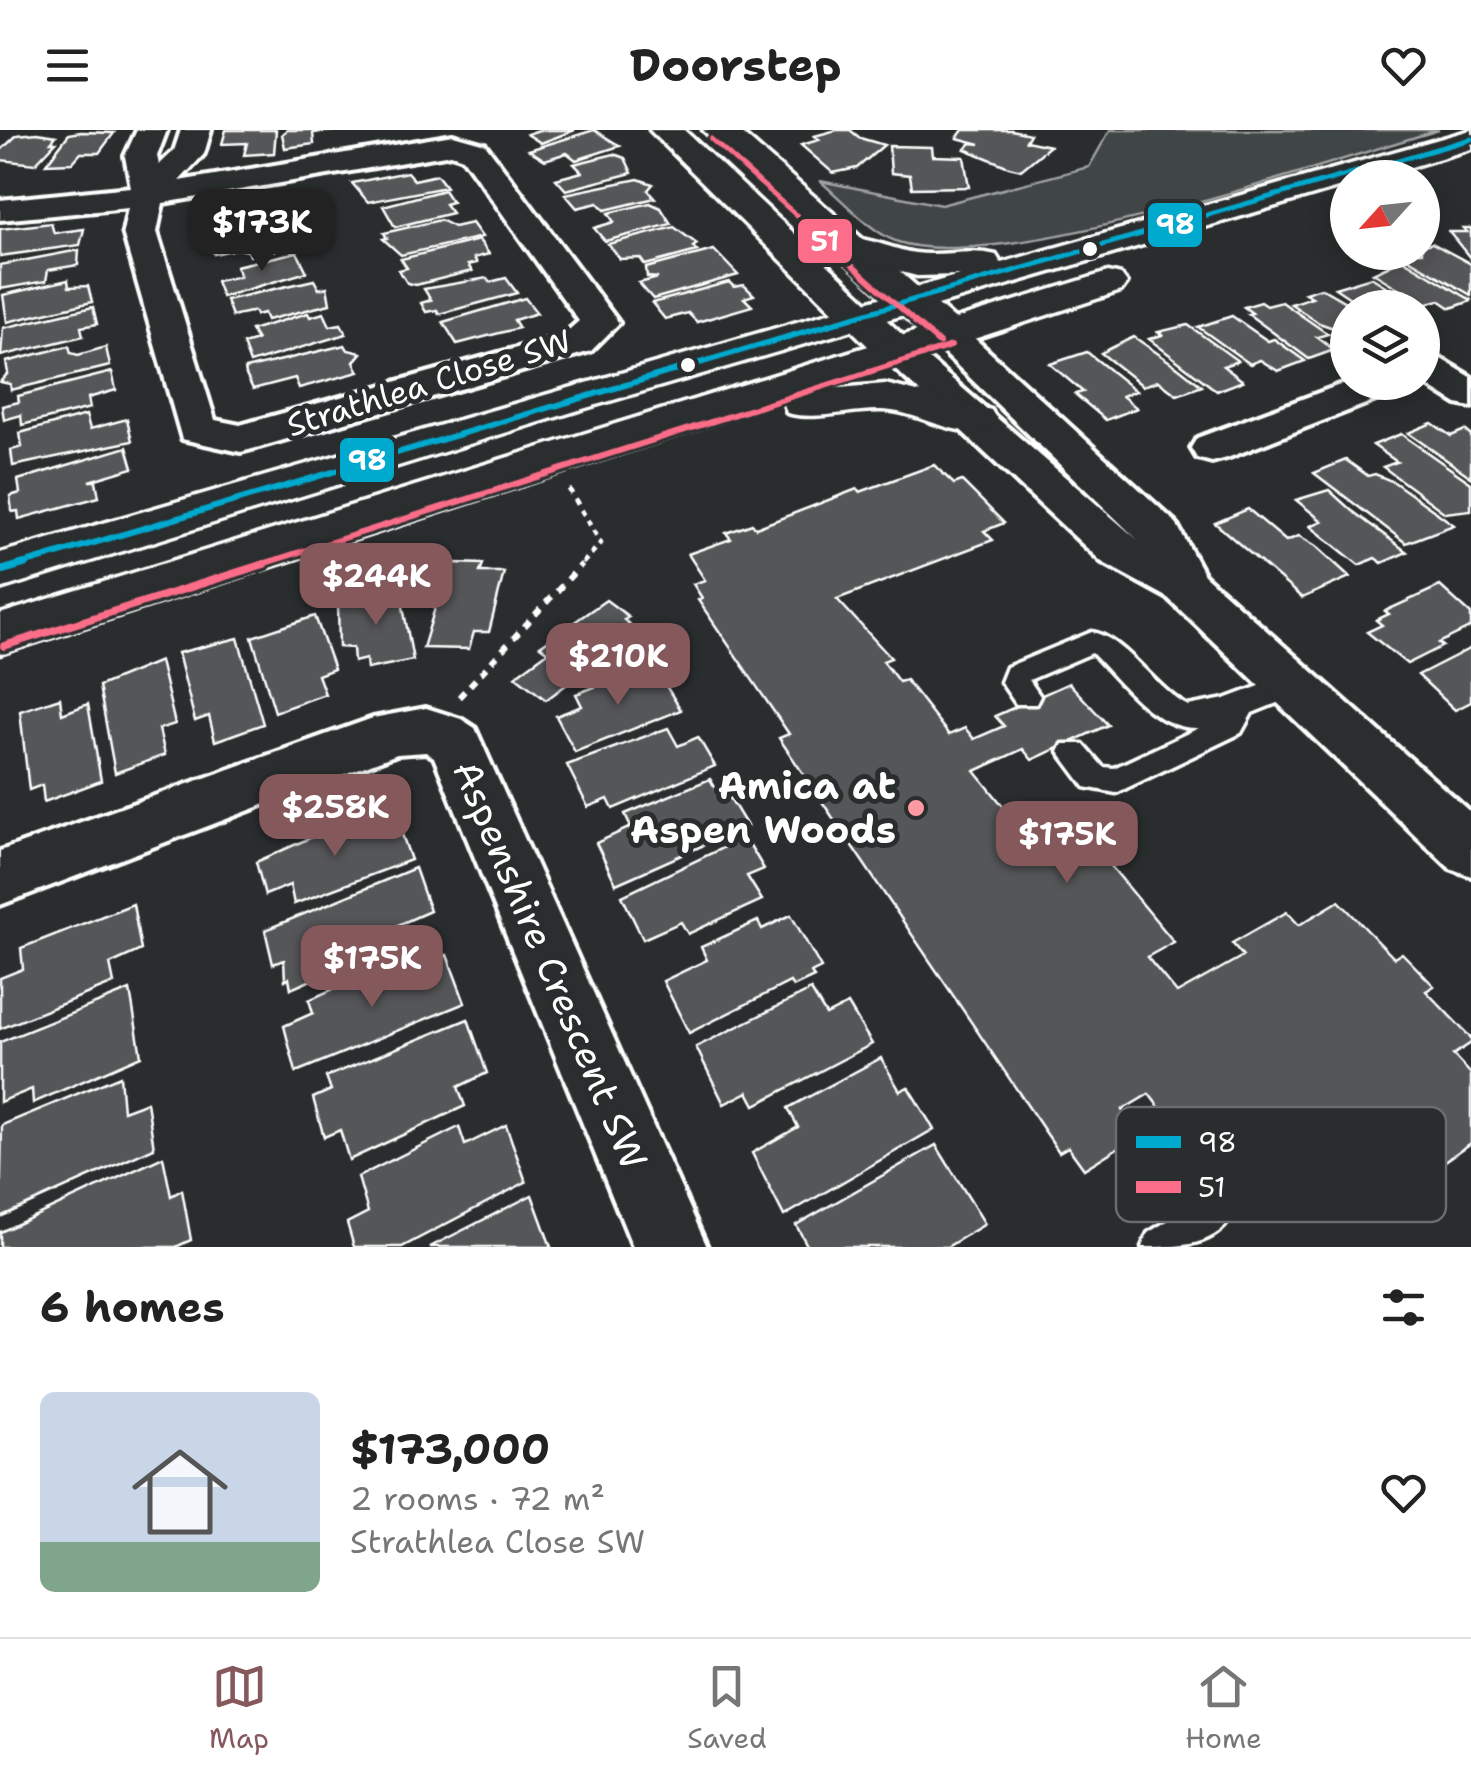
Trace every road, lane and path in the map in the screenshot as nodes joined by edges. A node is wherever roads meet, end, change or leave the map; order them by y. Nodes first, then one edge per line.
1 (152, 130) edge
2 (196, 130) edge
3 (666, 130) edge
4 (719, 130) edge
5 (1471, 138) edge
6 (1471, 170) edge
7 (1440, 180) edge
8 (0, 186) edge
9 (148, 192) junction
10 (0, 210) edge
11 (1330, 215) edge
12 (849, 247) junction
13 (1198, 255) dead end
14 (1026, 269) junction
15 (1143, 273) dead end
16 (912, 302) junction
17 (861, 317) junction
18 (947, 334) junction
19 (895, 350) junction
20 (1471, 350) edge
21 (1440, 362) edge
22 (1440, 377) edge
23 (1471, 395) edge
24 (1338, 400) edge
25 (694, 414) junction
26 (975, 420) junction
27 (1212, 448) dead end
28 (547, 460) junction
29 (0, 570) edge
30 (1185, 586) junction
31 (0, 634) edge
32 (1292, 686) junction
33 (1026, 696) dead end
34 (1241, 706) junction
35 (431, 730) junction
36 (1073, 752) dead end
37 (1471, 850) edge
38 (0, 878) edge
39 (1198, 1222) edge
40 (670, 1247) edge
41 (1162, 1247) edge

1 - 9 street
2 - 9 street
3 - 17 main road
4 - 12 main road
5 - 14 main road
6 - 7 main road
8 - 9 street
9 - 9 street, Strathlea Close SW
9 - 10 street
11 - 13 main road
12 - 14 main road
12 - 16 main road
14 - 16 main road
15 - 18 main road
16 - 17 main road
16 - 18 main road
17 - 19 main road
17 - 29 main road
18 - 19 main road
18 - 30 street
19 - 25 main road
19 - 26 street
20 - 21 street
22 - 23 street
24 - 27 street
25 - 26 main road
25 - 28 main road
26 - 30 street
28 - 31 main road
28 - 35 path
30 - 32 street
32 - 34 lane
32 - 37 street
33 - 34 lane
34 - 36 lane
35 - 38 street, Aspenshire Crescent SW
35 - 40 street, Aspenshire Crescent SW
39 - 41 lane

